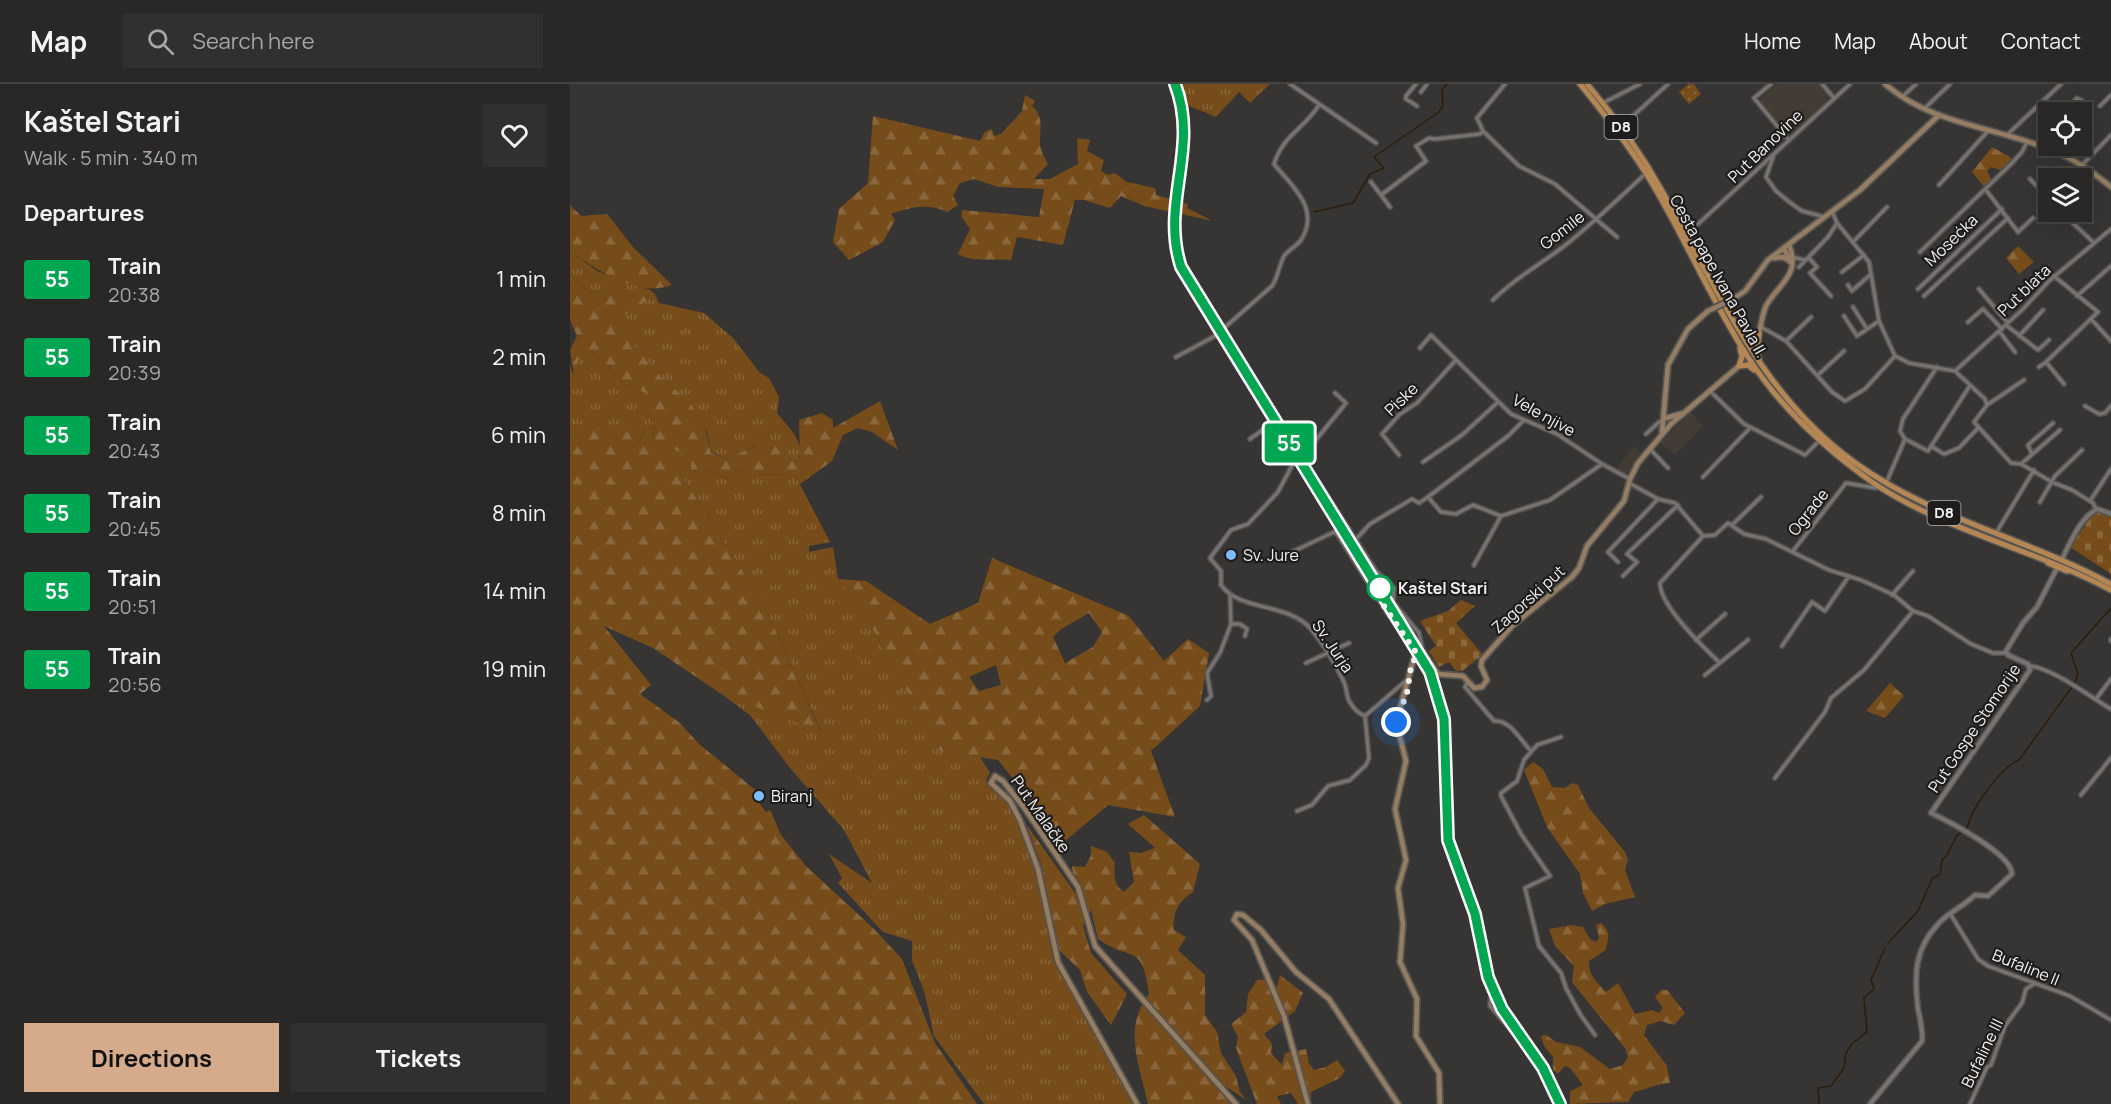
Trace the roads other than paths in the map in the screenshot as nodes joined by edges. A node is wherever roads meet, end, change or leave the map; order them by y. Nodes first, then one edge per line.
1 (1290, 84) edge
2 (1416, 84) edge
3 (1427, 84) edge
4 (1505, 84) edge
5 (1580, 84) edge
6 (1587, 84) edge
7 (1640, 84) edge
8 (1668, 84) edge
9 (1771, 84) edge
10 (1822, 84) edge
11 (1850, 84) edge
12 (1885, 84) edge
13 (1916, 84) edge
14 (1950, 84) edge
15 (2061, 84) edge
16 (1421, 92) dead end
17 (2111, 95) edge
18 (1902, 97) junction
19 (1834, 98) junction
20 (2073, 102) edge
21 (2084, 102) dead end
22 (1603, 103) junction
23 (1319, 105) junction
24 (1417, 106) dead end
25 (2100, 106) dead end
26 (1924, 109) junction
27 (1939, 115) junction
28 (1621, 127) junction
29 (1483, 131) junction
30 (1988, 131) junction
31 (2111, 135) edge
32 (2007, 136) junction
33 (1788, 139) junction
34 (2026, 142) junction
35 (1376, 143) dead end
36 (2038, 146) edge
37 (1774, 156) junction
38 (2061, 156) edge
39 (2082, 165) junction
40 (1643, 176) dead end
41 (2030, 179) dead end
42 (1371, 182) dead end
43 (1939, 185) dead end
44 (2038, 187) edge
45 (2111, 187) edge
46 (1986, 190) junction
47 (1381, 195) junction
48 (1390, 207) dead end
49 (1887, 207) dead end
50 (2002, 209) junction
51 (1833, 213) junction
52 (1826, 217) junction
53 (2008, 218) junction
54 (2033, 219) dead end
55 (1594, 220) junction
56 (2072, 222) edge
57 (1698, 224) dead end
58 (1837, 224) junction
59 (2111, 229) edge
60 (1617, 237) dead end
61 (1854, 241) junction
62 (2093, 242) junction
63 (1786, 246) junction
64 (1920, 252) dead end
65 (1864, 255) junction
66 (1791, 259) junction
67 (1807, 259) junction
68 (1768, 260) junction
69 (2111, 266) edge
70 (1799, 267) dead end
71 (1842, 272) dead end
72 (1871, 274) junction
73 (2054, 276) junction
74 (1848, 285) dead end
75 (1918, 289) dead end
76 (1979, 290) dead end
77 (1831, 296) dead end
78 (1924, 296) dead end
79 (2077, 296) junction
80 (1493, 300) dead end
81 (1854, 307) dead end
82 (2043, 310) dead end
83 (1811, 316) dead end
84 (1844, 316) dead end
85 (2091, 319) junction
86 (1878, 321) junction
87 (1968, 322) dead end
88 (2007, 324) junction
89 (1735, 326) junction
90 (1760, 326) junction
91 (1867, 329) junction
92 (2000, 330) junction
93 (1759, 334) junction
94 (2019, 336) junction
95 (2049, 340) dead end
96 (1786, 341) junction
97 (2111, 341) edge
98 (1740, 344) junction
99 (1420, 348) dead end
100 (1844, 351) dead end
101 (2015, 352) dead end
102 (1895, 356) junction
103 (1176, 357) dead end
104 (1455, 361) junction
105 (2046, 362) junction
106 (1739, 366) junction
107 (1937, 367) junction
108 (2039, 367) dead end
109 (1955, 371) junction
110 (1763, 374) junction
111 (1818, 375) junction
112 (2024, 380) dead end
113 (2064, 384) dead end
114 (1970, 386) junction
115 (1710, 391) junction
116 (1335, 393) dead end
117 (1498, 402) junction
118 (1987, 405) junction
119 (2111, 405) edge
120 (2085, 406) dead end
121 (1524, 420) junction
122 (1667, 422) junction
123 (2053, 423) dead end
124 (1750, 428) junction
125 (1978, 428) junction
126 (2060, 430) dead end
127 (1646, 434) dead end
128 (1250, 439) dead end
129 (1905, 439) junction
130 (1817, 443) dead end
131 (1931, 446) junction
132 (1650, 449) junction
133 (2082, 450) dead end
134 (2032, 454) junction
135 (1399, 455) dead end
136 (1302, 457) junction
137 (1296, 458) junction
138 (1423, 462) dead end
139 (1602, 464) junction
140 (2021, 464) junction
141 (1668, 468) dead end
142 (2111, 469) edge
143 (2034, 470) junction
144 (1703, 477) dead end
145 (1630, 481) junction
146 (1887, 481) dead end
147 (2052, 482) junction
148 (1875, 488) dead end
149 (1428, 497) junction
150 (1761, 497) dead end
151 (1658, 499) junction
152 (2090, 501) junction
153 (2040, 502) dead end
154 (1678, 505) junction
155 (2096, 509) junction
156 (2111, 514) edge
157 (1501, 516) junction
158 (1732, 525) junction
159 (1995, 534) junction
160 (1703, 536) junction
161 (1356, 538) junction
162 (2026, 546) junction
163 (1793, 551) junction
164 (1292, 552) dead end
165 (2063, 557) junction
166 (2043, 558) junction
167 (1618, 562) dead end
168 (1474, 565) dead end
169 (2057, 568) junction
170 (2079, 568) junction
171 (2072, 570) junction
172 (1913, 572) dead end
173 (1623, 576) dead end
174 (1850, 576) junction
175 (2111, 584) edge
176 (2111, 590) edge
177 (1230, 595) junction
178 (1892, 595) junction
179 (1913, 611) junction
180 (1725, 614) dead end
181 (1231, 624) junction
182 (1245, 636) dead end
183 (1696, 640) junction
184 (1748, 640) dead end
185 (1349, 643) dead end
186 (1782, 646) dead end
187 (1423, 652) junction
188 (1326, 653) junction
189 (2006, 653) junction
190 (1416, 656) junction
191 (1306, 663) dead end
192 (1720, 663) junction
193 (2030, 666) junction
194 (1705, 675) dead end
195 (1409, 678) junction
196 (2111, 679) edge
197 (1468, 681) junction
198 (2096, 699) junction
199 (1207, 700) dead end
200 (2111, 709) edge
201 (1365, 716) junction
202 (1561, 737) dead end
203 (1531, 751) junction
204 (2111, 758) edge
205 (1775, 778) dead end
206 (2081, 795) dead end
207 (1296, 810) dead end
208 (1951, 915) junction
209 (2035, 983) junction
210 (2111, 1020) edge
211 (1595, 1035) dead end
212 (1137, 1104) edge
213 (1236, 1104) edge
214 (1308, 1104) edge
215 (1398, 1104) edge
216 (1440, 1104) edge
217 (1556, 1104) edge
218 (1870, 1104) edge
219 (1970, 1104) edge

1 - 23 street
2 - 24 street
3 - 16 street
4 - 29 street
5 - 98 main road, Cesta pape Ivana Pavla II. / D8
6 - 22 main road, Cesta pape Ivana Pavla II. / D8
7 - 22 street
8 - 28 street
9 - 33 street
10 - 19 street
11 - 19 street, Put Banovine
12 - 18 main road
13 - 18 street
14 - 26 street
15 - 32 street
17 - 25 street
18 - 26 main road
19 - 33 street, Put Banovine
20 - 21 street
22 - 28 main road, Cesta pape Ivana Pavla II. / D8
23 - 35 street
23 - 103 street
26 - 27 main road
27 - 30 main road
27 - 51 main road
28 - 89 main road, Cesta pape Ivana Pavla II. / D8
29 - 47 street
29 - 55 street
30 - 32 main road
30 - 43 street
31 - 39 street
32 - 34 main road
33 - 37 street, Put Banovine
34 - 36 main road
34 - 46 street
37 - 52 street
37 - 57 street, Put Banovine
38 - 39 main road
39 - 45 main road
40 - 55 street, Gomile
41 - 44 street
42 - 47 street
46 - 50 street
46 - 64 street
47 - 48 street
49 - 61 street
50 - 53 street
50 - 75 street, Mosećka
51 - 52 main road
51 - 58 street
52 - 63 main road
53 - 54 street
53 - 78 street
55 - 60 street
55 - 80 street, Gomile
56 - 62 street
58 - 61 street
58 - 67 street
59 - 62 street, Put blata
61 - 65 street
62 - 73 street, Put blata
63 - 66 main road
63 - 68 main road
65 - 71 street
65 - 72 street
66 - 67 street
66 - 68 main road
66 - 90 main road
67 - 70 street
67 - 77 street
68 - 122 main road, bridge
69 - 79 street
72 - 74 street
72 - 86 street
73 - 79 street
73 - 88 street, Put blata
76 - 88 street
79 - 85 street
81 - 91 street
82 - 94 street
83 - 96 street
84 - 91 street
85 - 97 street
85 - 105 street
86 - 91 street
86 - 102 street
87 - 92 street
88 - 92 street, Put blata
88 - 94 street
89 - 93 main road
89 - 110 main road, Cesta pape Ivana Pavla II. / D8
90 - 93 main road
90 - 96 street
92 - 101 street
92 - 109 street, Put blata
93 - 110 main road
94 - 95 street
96 - 111 street
98 - 106 main road
98 - 110 main road, Cesta pape Ivana Pavla II. / D8
99 - 104 street, Vele njive
100 - 111 street
102 - 107 street
102 - 111 street
104 - 117 street, Vele njive
104 - 135 street, Piske
105 - 108 street
105 - 113 street
106 - 110 main road
106 - 115 main road, Zagorski put
107 - 109 street
107 - 129 street
109 - 114 street
110 - 159 main road, Cesta pape Ivana Pavla II. / D8
110 - 166 main road, Cesta pape Ivana Pavla II. / D8
112 - 118 street
114 - 118 street
114 - 131 street
115 - 122 main road, Zagorski put
115 - 124 street
116 - 136 street
117 - 121 street, Vele njive
117 - 138 street
118 - 125 street
119 - 120 street
121 - 139 street, Vele njive
121 - 149 street
122 - 127 street
122 - 132 main road, Zagorski put
123 - 134 street
124 - 130 street
124 - 144 street
125 - 131 street
125 - 140 street
126 - 134 street
128 - 137 street
129 - 131 street
129 - 146 street
132 - 141 street
132 - 145 main road, Zagorski put
133 - 147 street
134 - 140 street
136 - 137 street
136 - 161 street
137 - 177 street
139 - 145 street, Vele njive
139 - 157 street
140 - 143 street
142 - 152 street
143 - 147 street
143 - 159 street
145 - 151 street, Vele njive
145 - 197 main road, Zagorski put
147 - 152 street
147 - 153 street
148 - 163 street, Ograde
149 - 157 street
149 - 161 street
150 - 158 street
151 - 154 street, Vele njive
151 - 167 street
152 - 155 street
154 - 160 street
154 - 173 street
155 - 156 street
155 - 165 street
157 - 168 street
158 - 160 street
158 - 163 street
159 - 162 main road, Cesta pape Ivana Pavla II. / D8
160 - 183 street
161 - 187 street
162 - 165 main road
162 - 170 main road, Cesta pape Ivana Pavla II. / D8
163 - 174 street
164 - 190 street
165 - 170 main road
166 - 169 main road
166 - 171 main road, Cesta pape Ivana Pavla II. / D8
169 - 171 main road
169 - 189 street, Put Gospe Stomorije
170 - 175 main road, Cesta pape Ivana Pavla II. / D8
171 - 176 main road, Cesta pape Ivana Pavla II. / D8
172 - 178 street
174 - 178 street
174 - 186 street
177 - 181 street
177 - 188 street, Sv. Jurja
178 - 179 street
179 - 189 street
179 - 205 street
180 - 183 street
181 - 182 street
181 - 199 street
183 - 192 street
184 - 192 street
185 - 188 street
187 - 190 main road
187 - 197 main road
188 - 191 street
188 - 201 street, Sv. Jurja
189 - 193 street, Put Gospe Stomorije
190 - 195 main road
190 - 217 street
192 - 194 street
193 - 198 street
193 - 208 street, Put Gospe Stomorije
195 - 201 street
195 - 216 main road
196 - 198 street
197 - 203 street
198 - 200 street
201 - 207 street
202 - 203 street
203 - 211 street
204 - 206 street
208 - 209 street, Bufaline II
208 - 218 street, Put Gospe Stomorije
209 - 210 street, Bufaline II
209 - 219 street, Bufaline III
212 - 213 main road, Put Malačke
214 - 215 main road

